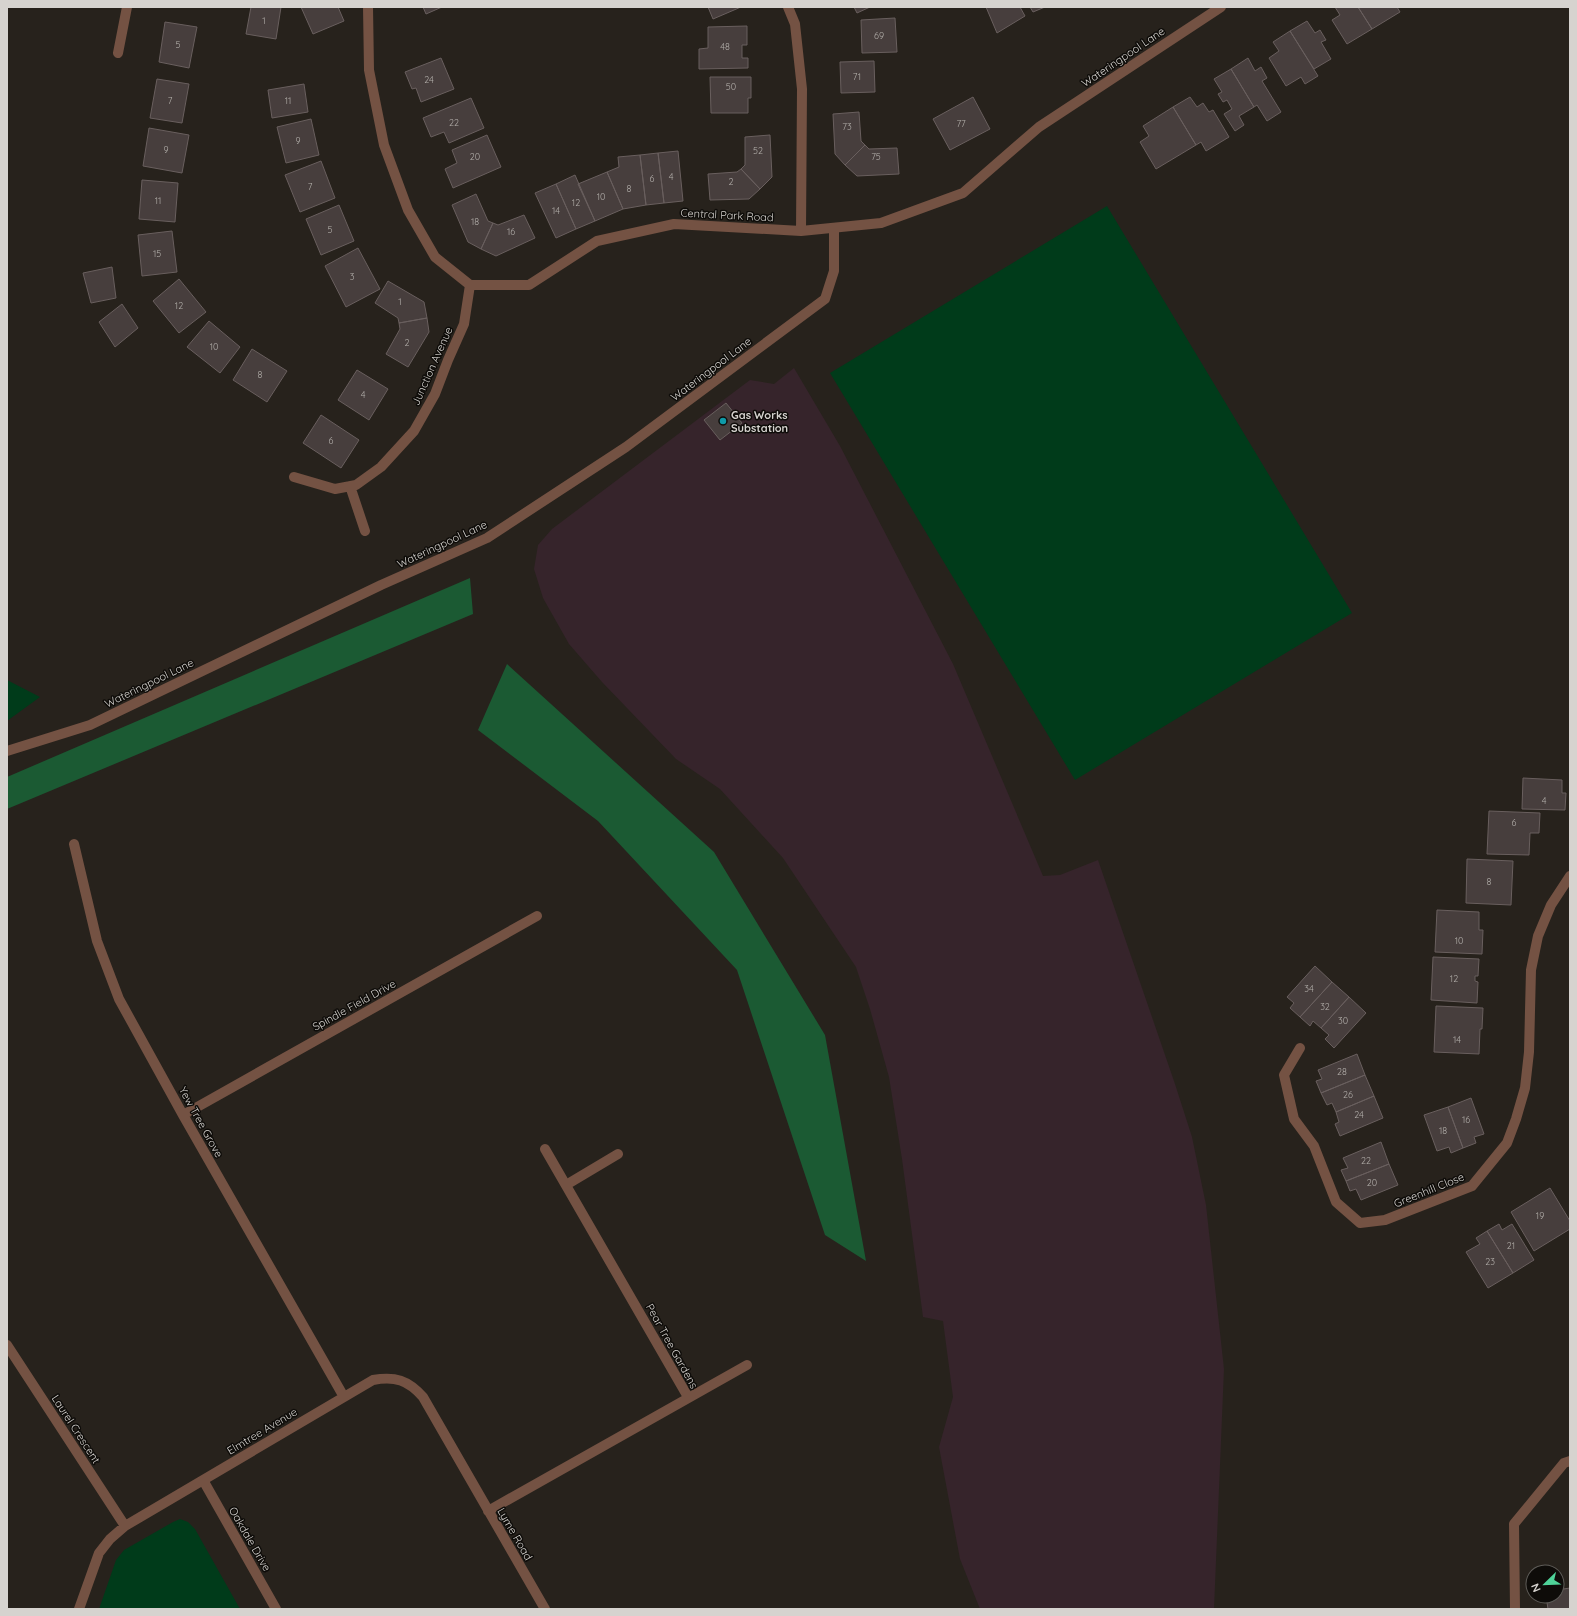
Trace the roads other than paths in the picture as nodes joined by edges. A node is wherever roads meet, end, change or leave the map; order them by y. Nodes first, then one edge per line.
1 (127, 7) edge
2 (368, 7) edge
3 (788, 7) edge
4 (1221, 7) edge
5 (118, 53) dead end
6 (1039, 127) joint
7 (834, 228) junction
8 (801, 231) junction
9 (470, 285) junction
10 (294, 477) dead end
11 (350, 486) junction
12 (365, 531) dead end
13 (7, 751) edge
14 (74, 844) dead end
15 (1570, 876) edge
16 (537, 916) dead end
17 (1300, 1048) dead end
18 (183, 1115) junction
19 (545, 1149) dead end
20 (618, 1154) dead end
21 (566, 1186) junction
22 (7, 1345) edge
23 (747, 1365) dead end
24 (344, 1397) junction
25 (688, 1397) junction
26 (1570, 1460) edge
27 (465, 1471) joint
28 (203, 1480) junction
29 (488, 1511) junction
30 (125, 1526) junction
31 (79, 1609) edge
32 (276, 1609) edge
33 (545, 1609) edge
34 (1515, 1609) edge

1 - 5 street
2 - 9 street
3 - 8 street
4 - 6 street, Wateringpool Lane
6 - 7 street, Central Park Road
7 - 8 street, Central Park Road
7 - 13 street, Wateringpool Lane
8 - 9 street, Central Park Road
9 - 11 street, Junction Avenue
10 - 11 street, Junction Avenue
11 - 12 street
14 - 18 street, Yew Tree Grove
15 - 17 street, Greenhill Close
16 - 18 street, Spindle Field Drive
18 - 24 street, Yew Tree Grove
19 - 21 street, Pear Tree Gardens
20 - 21 street
21 - 25 street, Pear Tree Gardens
22 - 30 street, Laurel Crescent
23 - 25 street
24 - 27 street, Elmtree Avenue
24 - 28 street, Elmtree Avenue
25 - 29 street, Pear Tree Gardens
26 - 34 street
27 - 29 street, Lyme Road
28 - 30 street, Elmtree Avenue
28 - 32 street, Oakdale Drive
29 - 33 street, Lyme Road
30 - 31 street, Elmtree Avenue

